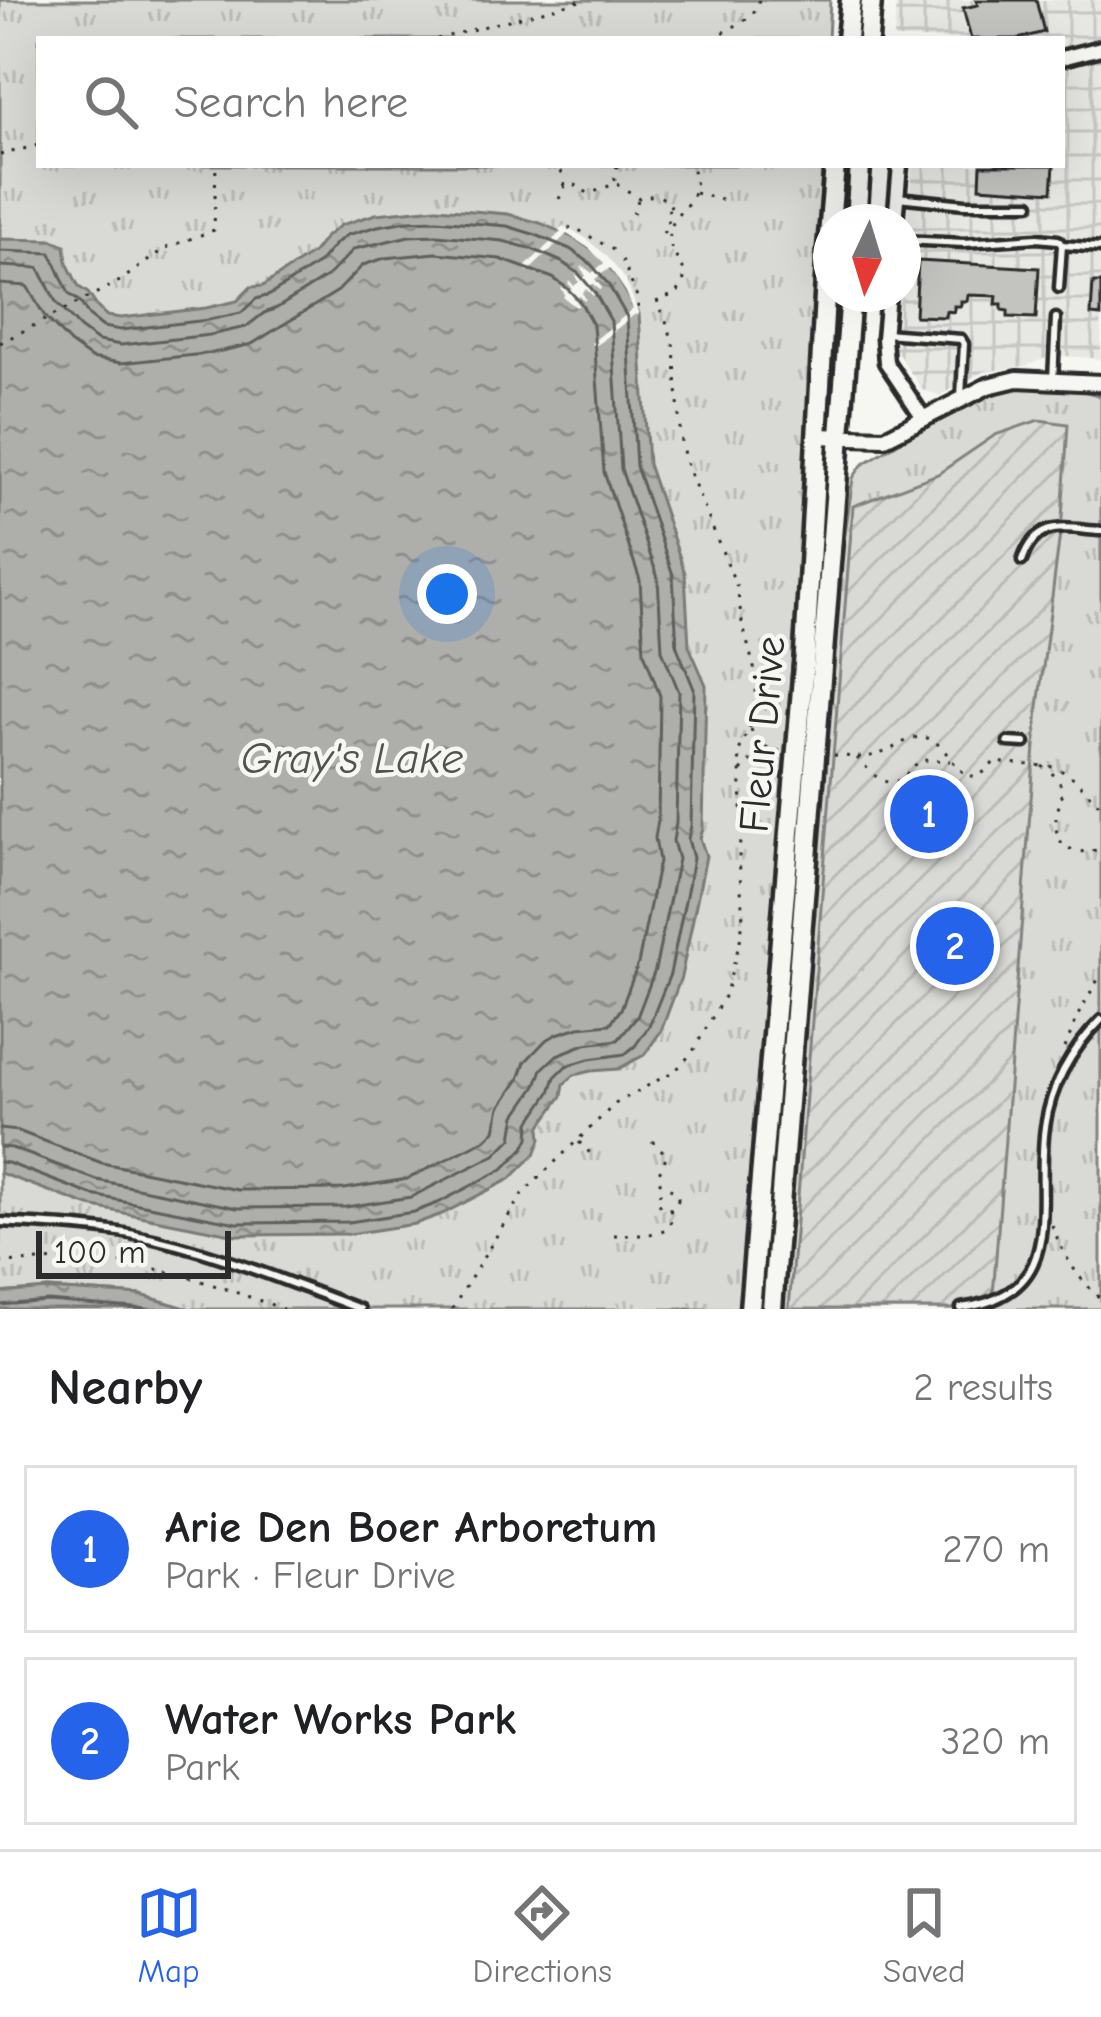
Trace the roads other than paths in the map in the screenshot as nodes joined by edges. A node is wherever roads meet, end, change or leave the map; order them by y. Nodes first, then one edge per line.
1 (851, 0) edge
2 (871, 0) edge
3 (847, 36) edge
4 (868, 36) edge
5 (1101, 48) edge
6 (1065, 57) edge
7 (836, 168) edge
8 (860, 168) edge
9 (900, 168) edge
10 (897, 197) junction
11 (857, 204) edge
12 (896, 204) edge
13 (1030, 204) dead end
14 (921, 241) edge
15 (1062, 245) junction
16 (1101, 248) edge
17 (1059, 288) dead end
18 (850, 312) edge
19 (887, 312) edge
20 (1056, 318) dead end
21 (885, 334) junction
22 (1053, 380) junction
23 (1101, 383) edge
24 (961, 400) junction
25 (924, 419) junction
26 (816, 436) junction
27 (840, 437) junction
28 (1101, 531) edge
29 (1022, 561) dead end
30 (1008, 742) dead end
31 (1025, 743) dead end
32 (1101, 1020) edge
33 (0, 1222) edge
34 (962, 1308) edge
35 (360, 1309) edge
36 (750, 1309) edge
37 (772, 1309) edge

1 - 3 main road
2 - 4 main road
5 - 6 street
7 - 26 main road, Fleur Drive
8 - 11 main road
9 - 10 street
10 - 12 street
10 - 13 lane
14 - 15 lane
15 - 16 lane
15 - 17 lane
18 - 27 main road, Fleur Drive
19 - 21 street
20 - 22 lane
21 - 24 lane
21 - 25 street
22 - 23 street
22 - 24 street
24 - 25 street
25 - 27 street
26 - 27 street
26 - 36 main road, Fleur Drive
27 - 37 main road, Fleur Drive
28 - 29 lane
30 - 31 lane
32 - 34 lane
33 - 35 lane

